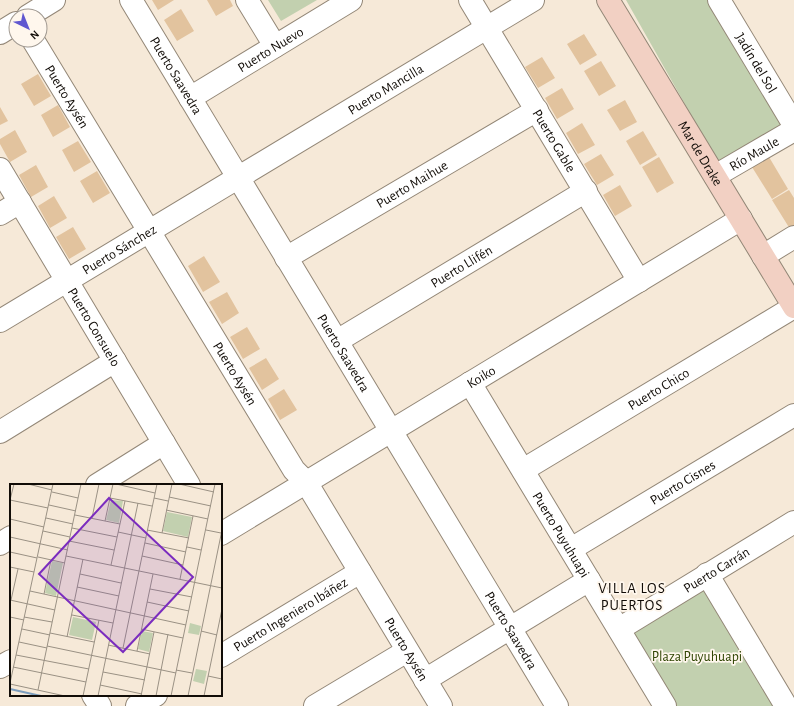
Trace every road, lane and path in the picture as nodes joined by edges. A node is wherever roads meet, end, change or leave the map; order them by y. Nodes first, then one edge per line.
1 (54, 0) edge
2 (131, 0) edge
3 (247, 0) edge
4 (351, 0) edge
5 (470, 0) edge
6 (533, 0) edge
7 (608, 0) edge
8 (719, 0) edge
9 (41, 8) edge
10 (487, 28) junction
11 (275, 46) junction
12 (38, 48) edge
13 (190, 98) junction
14 (537, 110) junction
15 (794, 125) edge
16 (794, 130) edge
17 (0, 169) edge
18 (715, 176) junction
19 (238, 178) junction
20 (586, 191) junction
21 (20, 202) junction
22 (0, 214) edge
23 (741, 219) junction
24 (149, 231) junction
25 (794, 237) edge
26 (763, 256) junction
27 (286, 258) junction
28 (67, 281) junction
29 (639, 281) junction
30 (794, 307) edge
31 (0, 321) edge
32 (337, 342) junction
33 (115, 361) junction
34 (470, 383) junction
35 (794, 414) edge
36 (391, 431) junction
37 (0, 432) edge
38 (164, 443) junction
39 (523, 470) junction
40 (306, 482) junction
41 (99, 484) edge
42 (188, 484) edge
43 (791, 529) edge
44 (222, 533) edge
45 (10, 538) edge
46 (0, 544) edge
47 (571, 549) junction
48 (360, 572) junction
49 (708, 574) junction
50 (589, 580) junction
51 (509, 628) junction
52 (619, 629) junction
53 (407, 651) junction
54 (222, 655) edge
55 (10, 662) edge
56 (0, 668) edge
57 (425, 680) junction
58 (95, 696) edge
59 (154, 696) edge
60 (100, 706) edge
61 (138, 706) edge
62 (315, 706) edge
63 (441, 706) edge
64 (557, 706) edge
65 (665, 706) edge
66 (786, 706) edge

1 - 9 street
2 - 13 street, Puerto Saavedra
3 - 11 street
4 - 11 street, Puerto Nuevo
5 - 10 street, Puerto Gable
6 - 10 street, Puerto Mancilla
7 - 18 street, Mar de Drake
8 - 15 street, Jadín del Sol
10 - 14 street, Puerto Gable
10 - 19 street, Puerto Mancilla
11 - 13 street, Puerto Nuevo
12 - 24 street, Puerto Aysén
13 - 19 street, Puerto Saavedra
14 - 20 street, Puerto Gable
14 - 27 street, Puerto Maihue
16 - 18 street, Río Maule
17 - 21 street, Puerto Consuelo
18 - 23 street, Mar de Drake
19 - 24 street, Puerto Sánchez
19 - 27 street, Puerto Saavedra
20 - 29 street, Puerto Gable
20 - 32 street, Puerto Llifén
21 - 22 street
21 - 28 street, Puerto Consuelo
23 - 26 street, Mar de Drake
23 - 29 street, Koiko
24 - 28 street, Puerto Sánchez
24 - 40 street, Puerto Aysén
25 - 26 street
26 - 30 street, Mar de Drake
27 - 32 street, Puerto Saavedra
28 - 31 street, Puerto Sánchez
28 - 33 street, Puerto Consuelo
29 - 34 street, Koiko
30 - 39 street, Puerto Chico
32 - 36 street, Puerto Saavedra
33 - 37 street
33 - 38 street, Puerto Consuelo
34 - 36 street, Koiko
34 - 39 street, Puerto Puyuhuapi
35 - 47 street, Puerto Cisnes
36 - 40 street, Koiko
36 - 51 street, Puerto Saavedra
38 - 41 street
38 - 42 street, Puerto Consuelo
39 - 47 street, Puerto Puyuhuapi
40 - 44 street, Koiko
40 - 48 street, Puerto Aysén
43 - 49 street, Puerto Carrán
45 - 46 street
47 - 50 street, Puerto Puyuhuapi
48 - 53 street, Puerto Aysén
48 - 54 street, Puerto Ingeniero Ibáñez
49 - 52 street, Puerto Carrán
49 - 66 street
50 - 51 street
50 - 52 street, Puerto Puyuhuapi
51 - 57 street
51 - 64 street, Puerto Saavedra
52 - 65 street, Puerto Puyuhuapi
53 - 57 street, Puerto Aysén
53 - 62 street
55 - 56 street
57 - 63 street, Puerto Aysén
58 - 60 street
59 - 61 street

